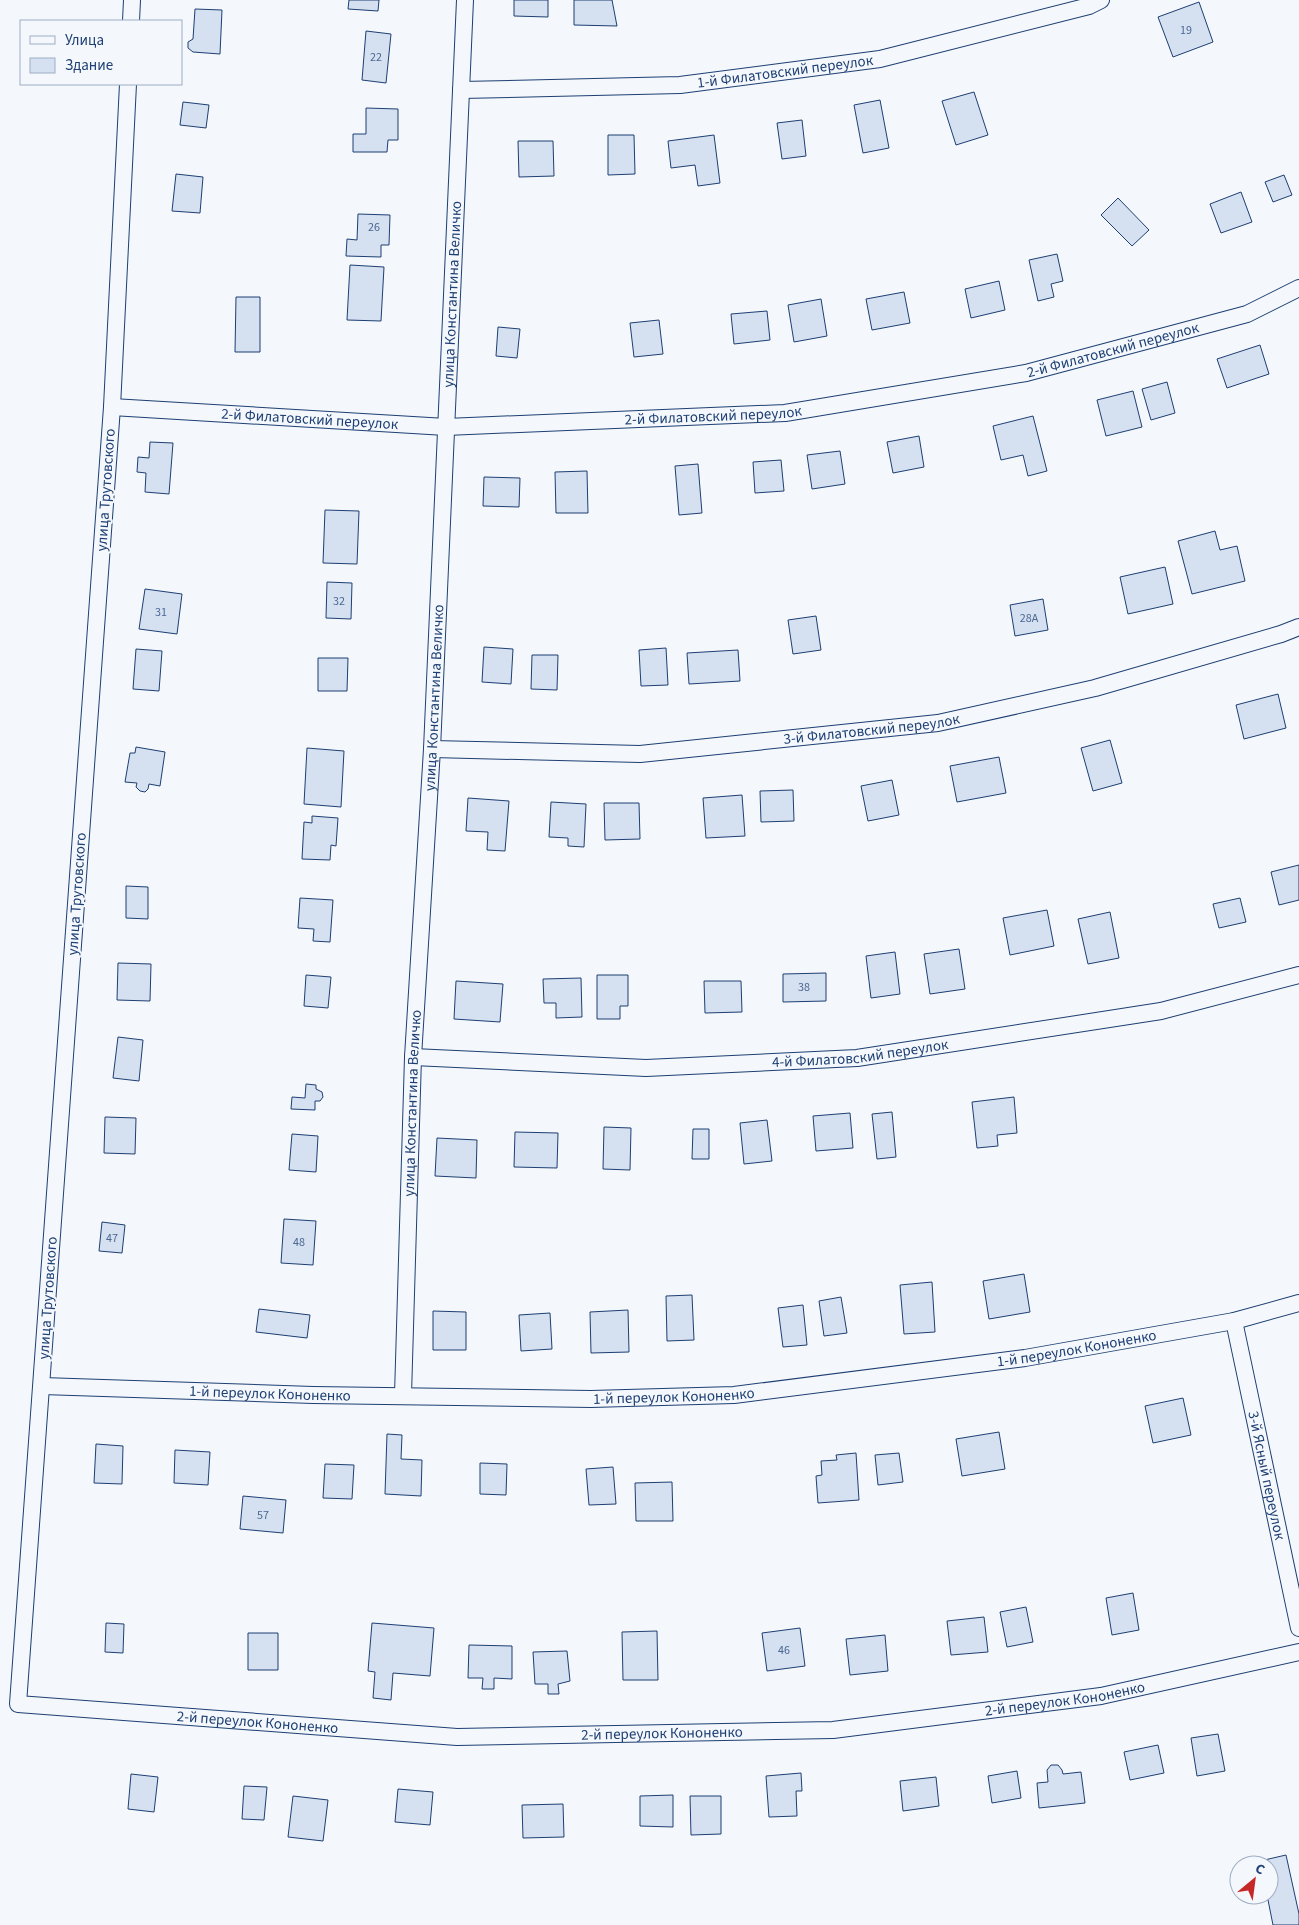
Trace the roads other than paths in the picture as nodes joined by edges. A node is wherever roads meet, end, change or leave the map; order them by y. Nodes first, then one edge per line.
1 (132, 0) edge
2 (465, 0) edge
3 (1102, 0) edge
4 (131, 20) edge
5 (128, 85) edge
6 (461, 90) junction
7 (1299, 288) edge
8 (112, 407) junction
9 (446, 427) junction
10 (1299, 627) edge
11 (432, 749) junction
12 (1299, 976) edge
13 (413, 1057) junction
14 (1299, 1303) edge
15 (1234, 1321) junction
16 (42, 1386) junction
17 (403, 1396) junction
18 (1299, 1628) edge
19 (1299, 1652) edge
20 (18, 1704) joint

1 - 4 street
2 - 6 street, улица Константина Величко
3 - 6 street, 1-й Филатовский переулок
5 - 8 street, улица Трутовского
6 - 9 street, улица Константина Величко
7 - 9 street, 2-й Филатовский переулок
8 - 9 street, 2-й Филатовский переулок
8 - 16 street, улица Трутовского
9 - 11 street, улица Константина Величко
10 - 11 street, 3-й Филатовский переулок
11 - 13 street, улица Константина Величко
12 - 13 street, 4-й Филатовский переулок
13 - 17 street, улица Константина Величко
14 - 15 street, 1-й переулок Кононенко
15 - 17 street, 1-й переулок Кононенко
15 - 18 street, 3-й Ясный переулок
16 - 17 street, 1-й переулок Кононенко
16 - 20 street, улица Трутовского
19 - 20 street, 2-й переулок Кононенко

